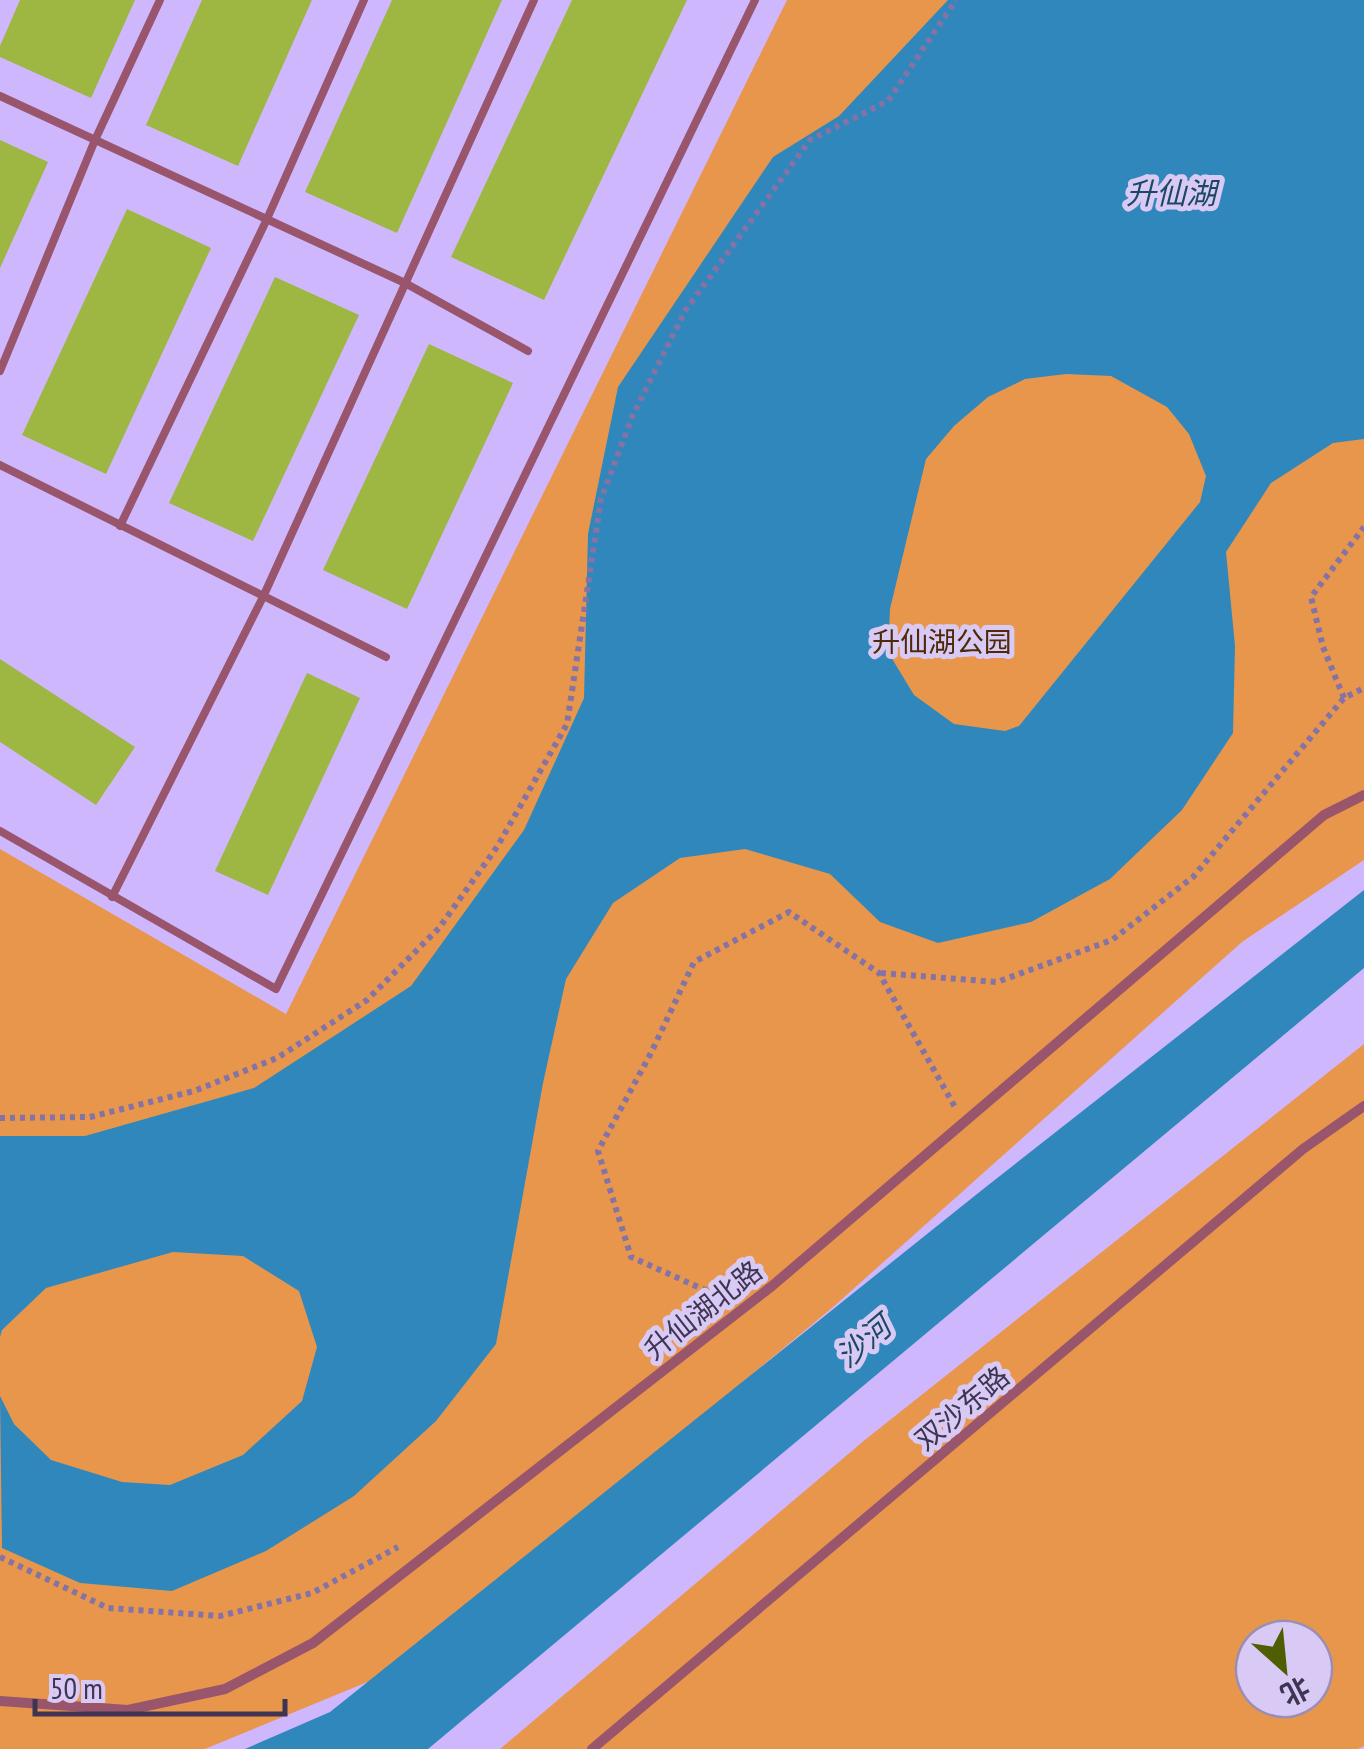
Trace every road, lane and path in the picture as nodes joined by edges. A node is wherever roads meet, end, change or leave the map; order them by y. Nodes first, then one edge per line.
1 (160, 0) edge
2 (364, 0) edge
3 (534, 0) edge
4 (755, 0) edge
5 (956, 0) edge
6 (0, 96) edge
7 (95, 140) junction
8 (267, 220) junction
9 (405, 283) junction
10 (528, 351) dead end
11 (0, 371) edge
12 (0, 466) edge
13 (120, 526) junction
14 (1364, 527) edge
15 (262, 597) junction
16 (386, 657) dead end
17 (1364, 688) edge
18 (1344, 698) junction
19 (1364, 795) edge
20 (0, 831) edge
21 (112, 897) junction
22 (880, 973) junction
23 (1364, 1106) edge
24 (0, 1118) edge
25 (964, 1122) junction
26 (712, 1310) dead end
27 (412, 1539) dead end
28 (0, 1557) edge
29 (0, 1701) edge
30 (592, 1749) edge

1 - 7 lane
2 - 8 lane
3 - 9 lane
4 - 21 lane
5 - 24 path
6 - 7 lane
7 - 8 lane
7 - 11 lane
8 - 9 lane
8 - 13 lane
9 - 10 lane
9 - 15 lane
12 - 13 lane
13 - 15 lane
14 - 18 path
15 - 16 lane
15 - 21 lane
17 - 18 path
18 - 22 path
19 - 25 street, 升仙湖北路
20 - 21 lane
22 - 25 path
22 - 26 path
23 - 30 street, 双沙东路
25 - 29 street, 升仙湖北路
27 - 28 path

